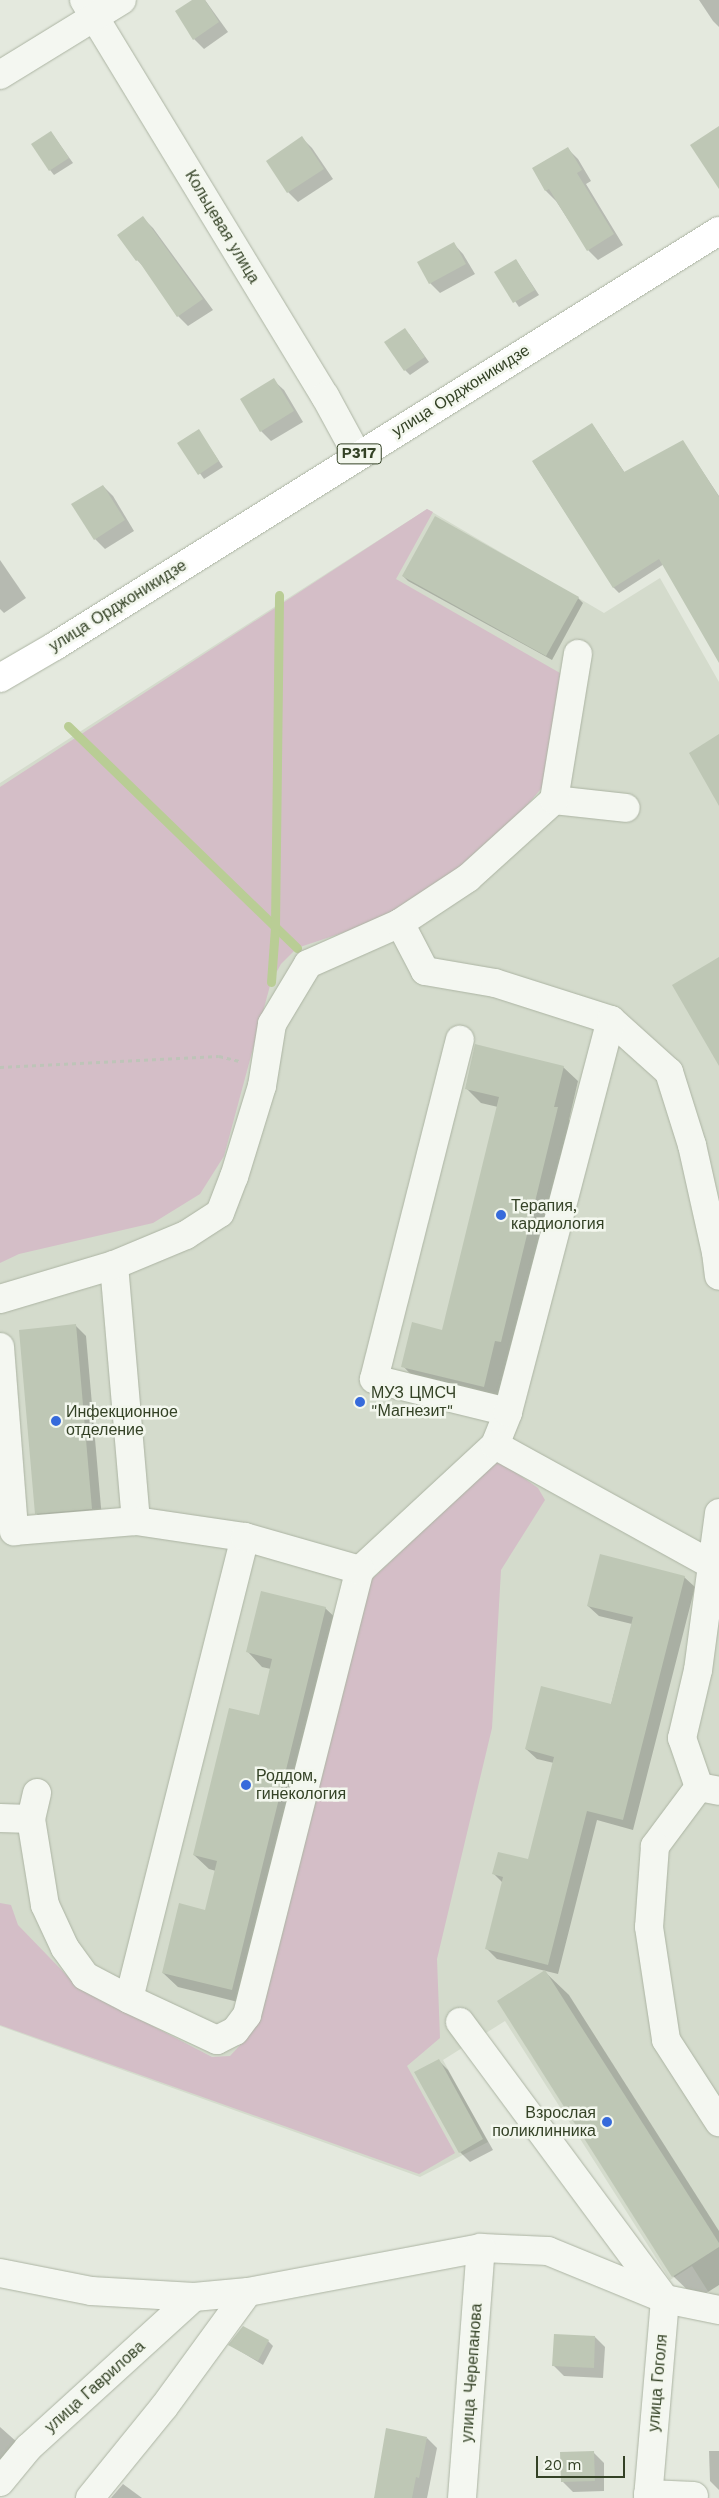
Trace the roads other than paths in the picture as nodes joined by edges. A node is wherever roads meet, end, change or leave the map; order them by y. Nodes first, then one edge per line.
1 (122, 0) edge
2 (89, 9) edge
3 (0, 75) edge
4 (719, 231) edge
5 (357, 456) junction
6 (578, 654) dead end
7 (0, 678) edge
8 (554, 800) junction
9 (626, 808) dead end
10 (400, 923) junction
11 (611, 1020) junction
12 (460, 1040) dead end
13 (114, 1265) junction
14 (719, 1276) edge
15 (0, 1299) edge
16 (0, 1348) edge
17 (508, 1412) junction
18 (495, 1446) junction
19 (719, 1513) edge
20 (136, 1521) junction
21 (245, 1537) junction
22 (712, 1565) junction
23 (360, 1570) junction
24 (709, 1789) edge
25 (0, 1818) edge
26 (129, 1999) junction
27 (460, 2022) dead end
28 (719, 2122) edge
29 (481, 2248) junction
30 (0, 2273) edge
31 (248, 2292) junction
32 (194, 2297) junction
33 (665, 2299) junction
34 (719, 2310) edge
35 (0, 2482) edge
36 (648, 2496) edge
37 (694, 2496) dead end
38 (90, 2498) edge
39 (462, 2498) edge

1 - 2 street
2 - 3 street
2 - 5 street, Кольцевая улица
4 - 5 main road, улица Орджоникидзе / Р317
5 - 7 main road, улица Орджоникидзе / Р317
6 - 8 street
8 - 9 street
8 - 10 street
10 - 11 street
10 - 13 street
11 - 14 street
11 - 17 street
12 - 17 street
13 - 15 street
13 - 20 street
16 - 20 street
17 - 18 street
18 - 22 street
18 - 23 street
19 - 22 street
20 - 21 street
21 - 23 street
21 - 26 street
22 - 24 street
23 - 26 street
24 - 28 street
25 - 26 street
27 - 33 street
29 - 31 street
29 - 33 street
29 - 39 street, улица Черепанова
30 - 32 street
31 - 32 street
31 - 38 street
32 - 35 street, улица Гаврилова
33 - 34 street
33 - 36 street, улица Гоголя
36 - 37 street

